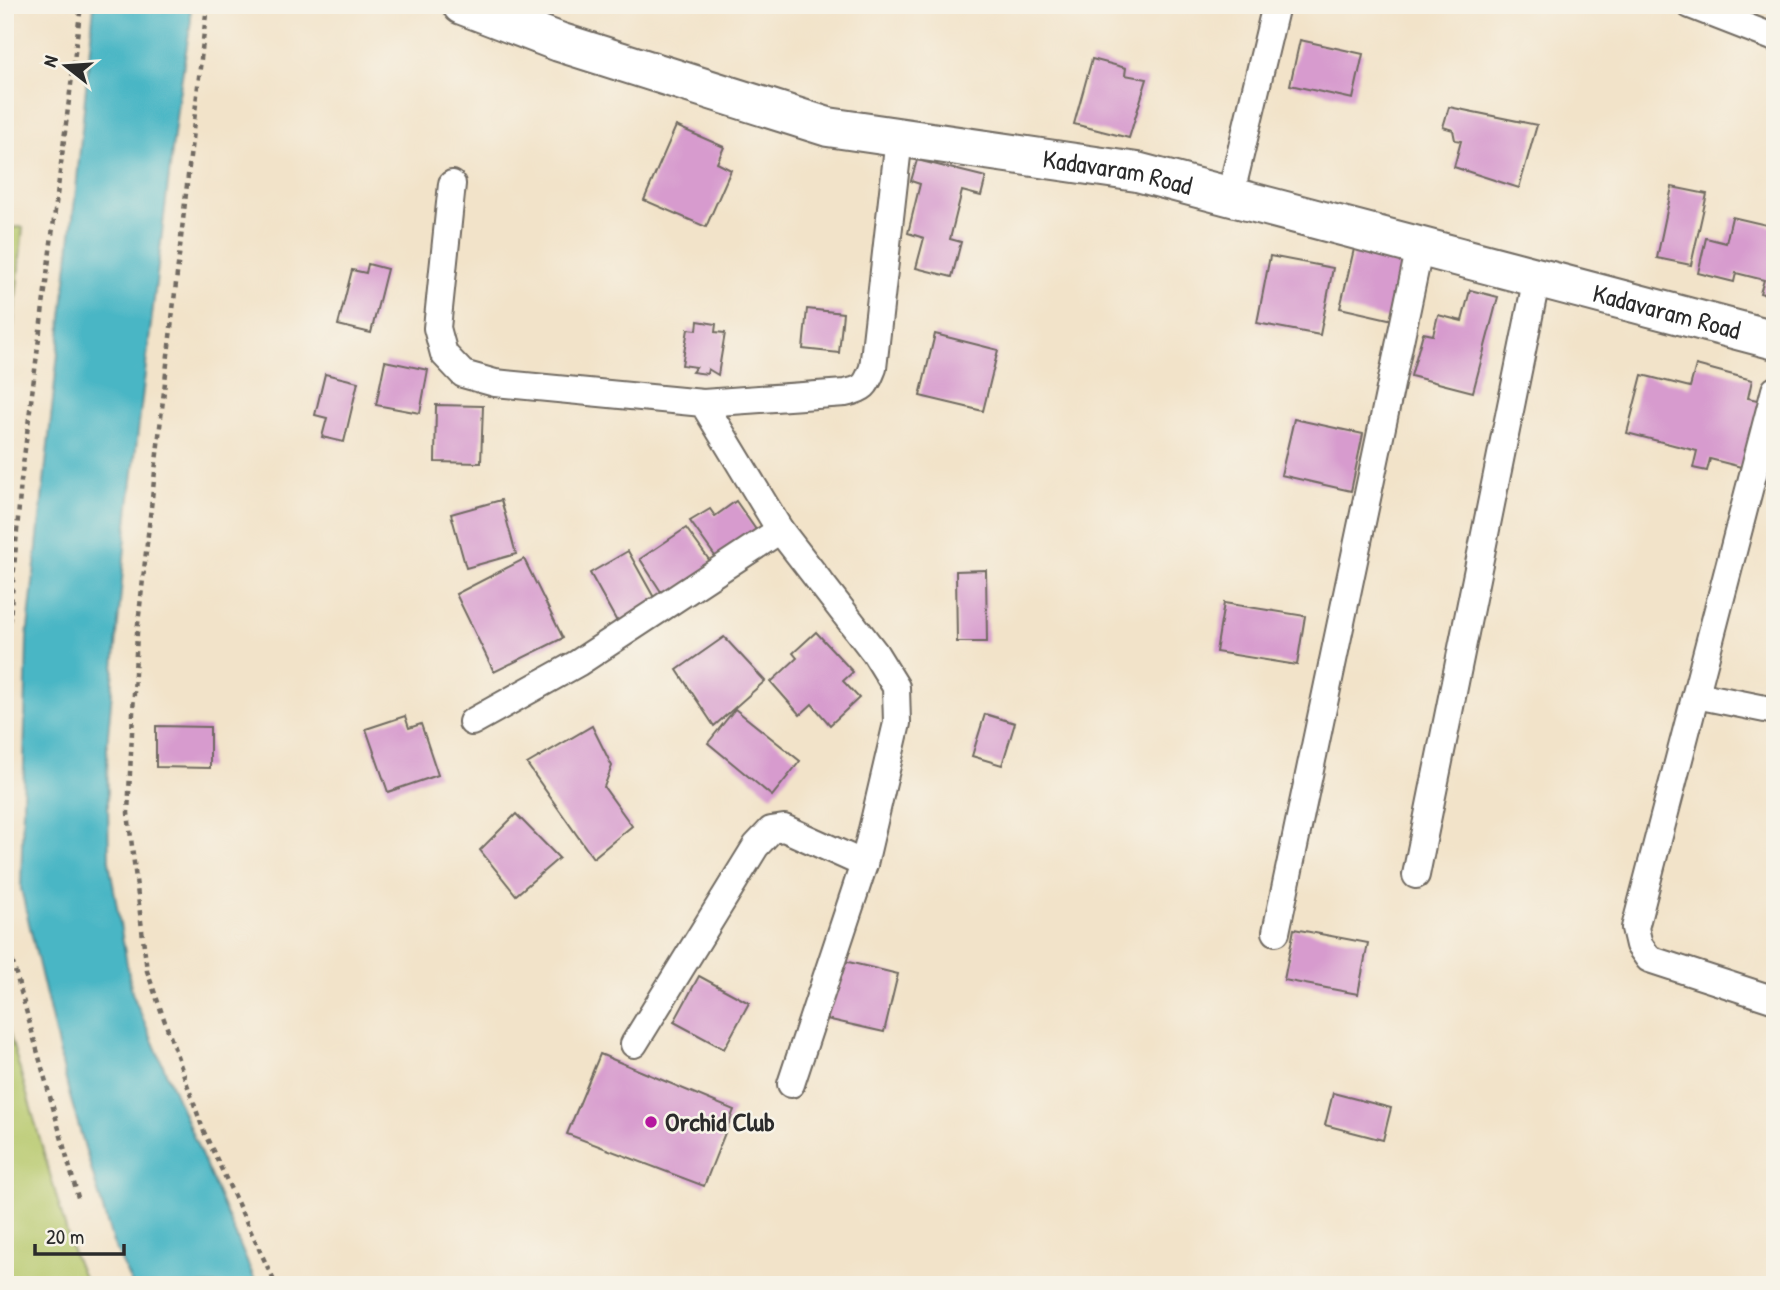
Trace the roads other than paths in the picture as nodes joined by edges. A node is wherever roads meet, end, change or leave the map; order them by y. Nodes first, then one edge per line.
1 (463, 5) edge
2 (1276, 5) edge
3 (1690, 5) edge
4 (1775, 38) edge
5 (900, 138) junction
6 (452, 184) dead end
7 (1230, 197) junction
8 (1420, 246) junction
9 (1537, 277) junction
10 (1775, 340) edge
11 (1775, 390) edge
12 (703, 403) junction
13 (780, 530) junction
14 (1696, 695) junction
15 (1775, 711) edge
16 (472, 722) dead end
17 (864, 864) junction
18 (1416, 875) dead end
19 (1276, 932) dead end
20 (1775, 1000) edge
21 (634, 1045) dead end
22 (791, 1084) dead end

1 - 5 main road, Kadavaram Road
2 - 7 street
3 - 4 street
5 - 7 main road, Kadavaram Road
5 - 12 street
6 - 12 street
7 - 8 main road, Kadavaram Road
8 - 9 main road, Kadavaram Road
8 - 19 street
9 - 10 main road, Kadavaram Road
9 - 18 street
11 - 14 street
12 - 13 street
13 - 16 street
13 - 17 street
14 - 15 street
14 - 20 street
17 - 21 street
17 - 22 street

